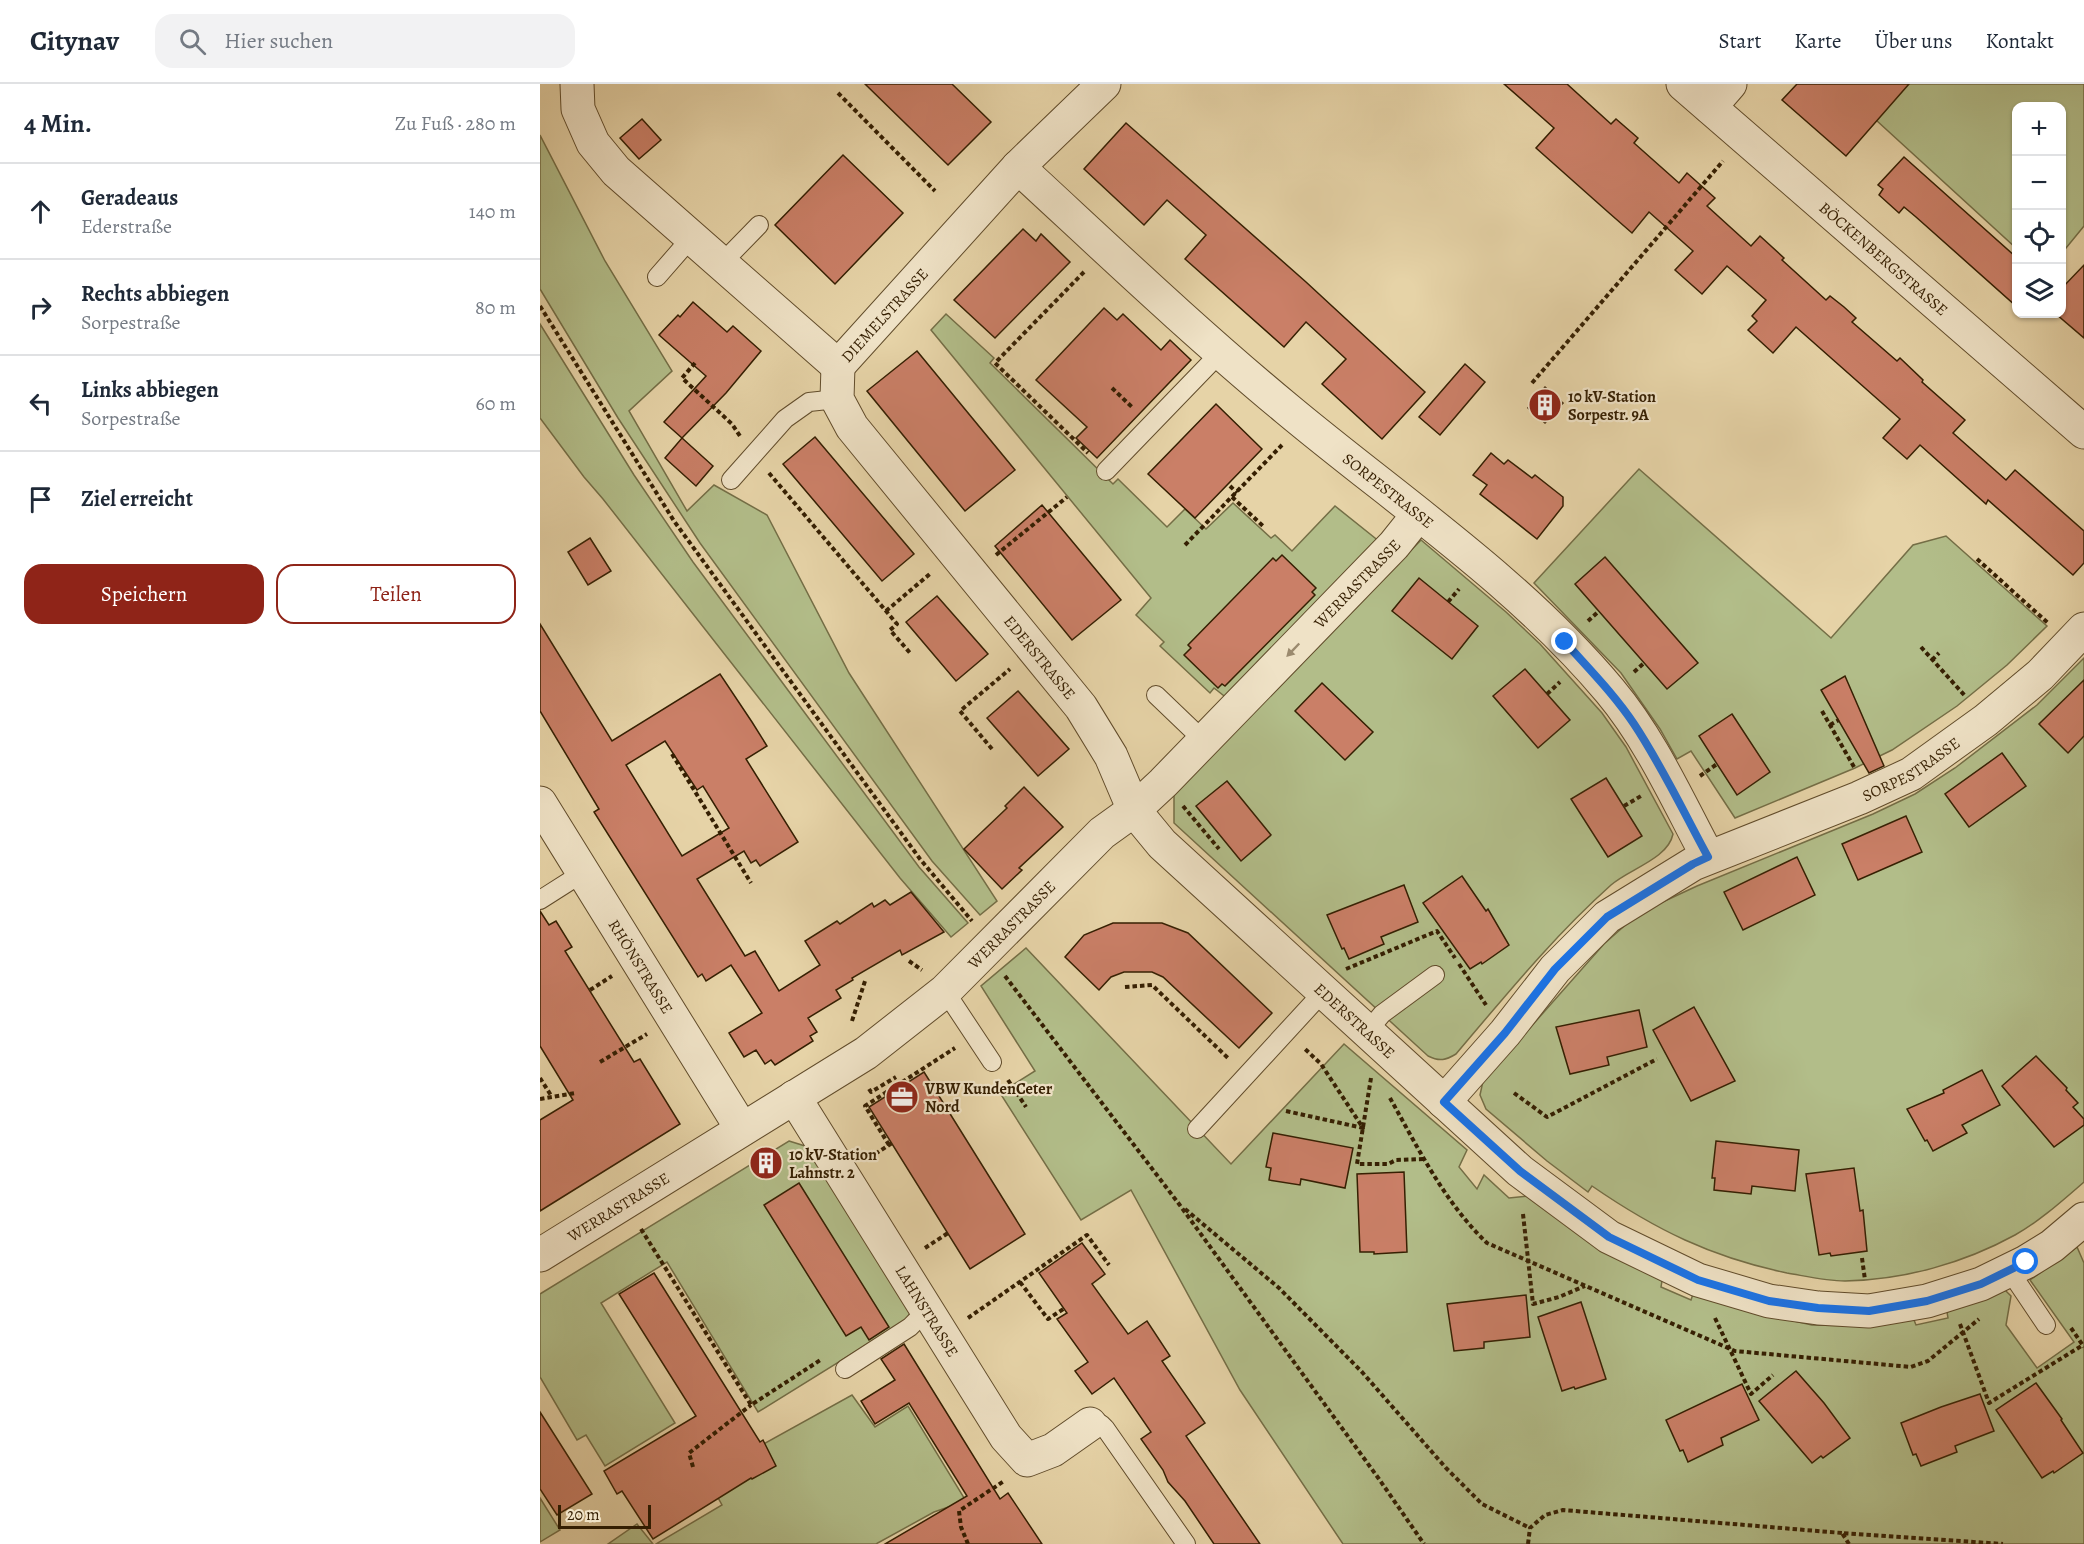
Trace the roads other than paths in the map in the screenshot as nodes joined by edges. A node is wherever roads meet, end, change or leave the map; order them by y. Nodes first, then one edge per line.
1 (577, 84) edge
2 (1104, 84) edge
3 (1683, 84) edge
4 (1720, 95) edge
5 (1018, 167) junction
6 (759, 225) dead end
7 (691, 238) junction
8 (721, 264) junction
9 (657, 277) dead end
10 (1220, 353) junction
11 (838, 366) junction
12 (837, 399) junction
13 (2079, 417) edge
14 (1106, 471) road end
15 (731, 480) dead end
16 (1418, 515) junction
17 (2077, 636) edge
18 (1156, 695) dead end
19 (1204, 741) junction
20 (540, 803) edge
21 (1134, 810) junction
22 (1708, 857) junction
23 (584, 872) junction
24 (540, 900) edge
25 (1435, 975) dead end
26 (945, 991) junction
27 (1323, 992) junction
28 (1372, 1037) junction
29 (992, 1062) road end
30 (794, 1097) junction
31 (1444, 1102) junction
32 (742, 1129) junction
33 (1197, 1129) dead end
34 (2084, 1219) edge
35 (540, 1255) edge
36 (2009, 1270) junction
37 (935, 1323) junction
38 (2046, 1325) dead end
39 (845, 1370) dead end
40 (1090, 1424) joint
41 (1186, 1544) edge

1 - 7 street, DIEMELSTRASSE
2 - 5 street, DIEMELSTRASSE
3 - 4 street, BÖCKENBERGSTRASSE
4 - 13 street, BÖCKENBERGSTRASSE
5 - 10 street, SORPESTRASSE
5 - 11 street, DIEMELSTRASSE
6 - 8 lane
7 - 8 street, DIEMELSTRASSE
7 - 9 lane
8 - 11 street, DIEMELSTRASSE
10 - 14 lane
10 - 16 street, SORPESTRASSE
11 - 12 street, EDERSTRASSE
12 - 15 lane
12 - 21 street, EDERSTRASSE
16 -> 19 street, WERRASTRASSE
16 - 22 street, SORPESTRASSE
17 - 22 street, SORPESTRASSE
18 - 19 lane
19 - 21 street, WERRASTRASSE
20 - 23 street, RHÖNSTRASSE
21 - 26 street, WERRASTRASSE
21 - 27 street, EDERSTRASSE
22 - 31 street, SORPESTRASSE
23 - 24 lane
23 - 32 street, RHÖNSTRASSE
25 - 28 lane
26 - 29 lane
26 - 30 street, WERRASTRASSE
27 - 28 street, EDERSTRASSE
27 - 33 lane
28 - 31 street, EDERSTRASSE
30 - 32 street, WERRASTRASSE
30 - 37 street, LAHNSTRASSE
31 - 36 street, EDERSTRASSE
32 - 35 street, WERRASTRASSE
34 - 36 street, EDERSTRASSE
36 - 38 lane
37 - 39 lane
37 - 40 street, LAHNSTRASSE
40 - 41 lane

